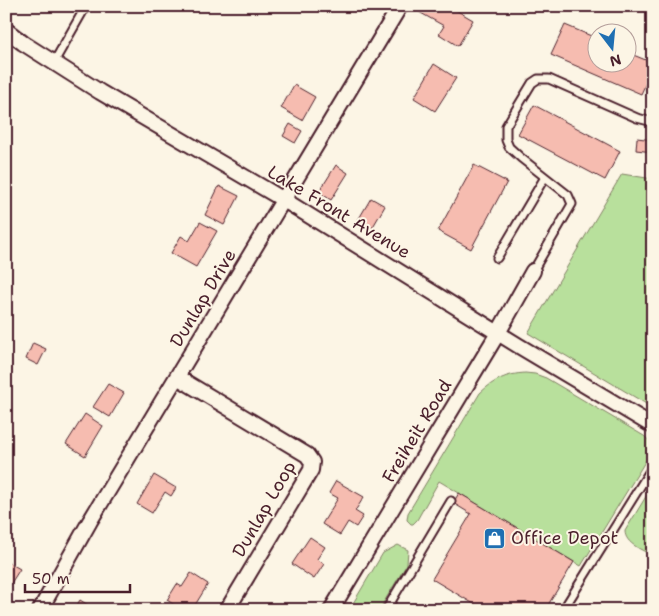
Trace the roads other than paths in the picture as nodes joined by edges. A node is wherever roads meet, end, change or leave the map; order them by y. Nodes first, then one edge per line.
1 (86, 6) edge
2 (400, 6) edge
3 (6, 30) edge
4 (54, 62) junction
5 (653, 122) edge
6 (545, 177) junction
7 (284, 200) junction
8 (497, 258) dead end
9 (533, 271) joint
10 (498, 333) junction
11 (177, 378) junction
12 (653, 426) edge
13 (653, 466) edge
14 (452, 501) dead end
15 (40, 610) edge
16 (227, 610) edge
17 (331, 610) edge
18 (386, 610) edge
19 (563, 610) edge

1 - 4 lane
2 - 7 street, Dunlap Drive
3 - 4 street, Lake Front Avenue
4 - 7 street, Lake Front Avenue
5 - 6 lane
6 - 8 lane
6 - 9 lane
7 - 10 street, Lake Front Avenue
7 - 11 street, Dunlap Drive
9 - 10 street, Freiheit Road
10 - 12 street, Lake Front Avenue
10 - 17 street, Freiheit Road
11 - 15 street, Dunlap Drive
11 - 16 street, Dunlap Loop
13 - 19 lane
14 - 18 lane

